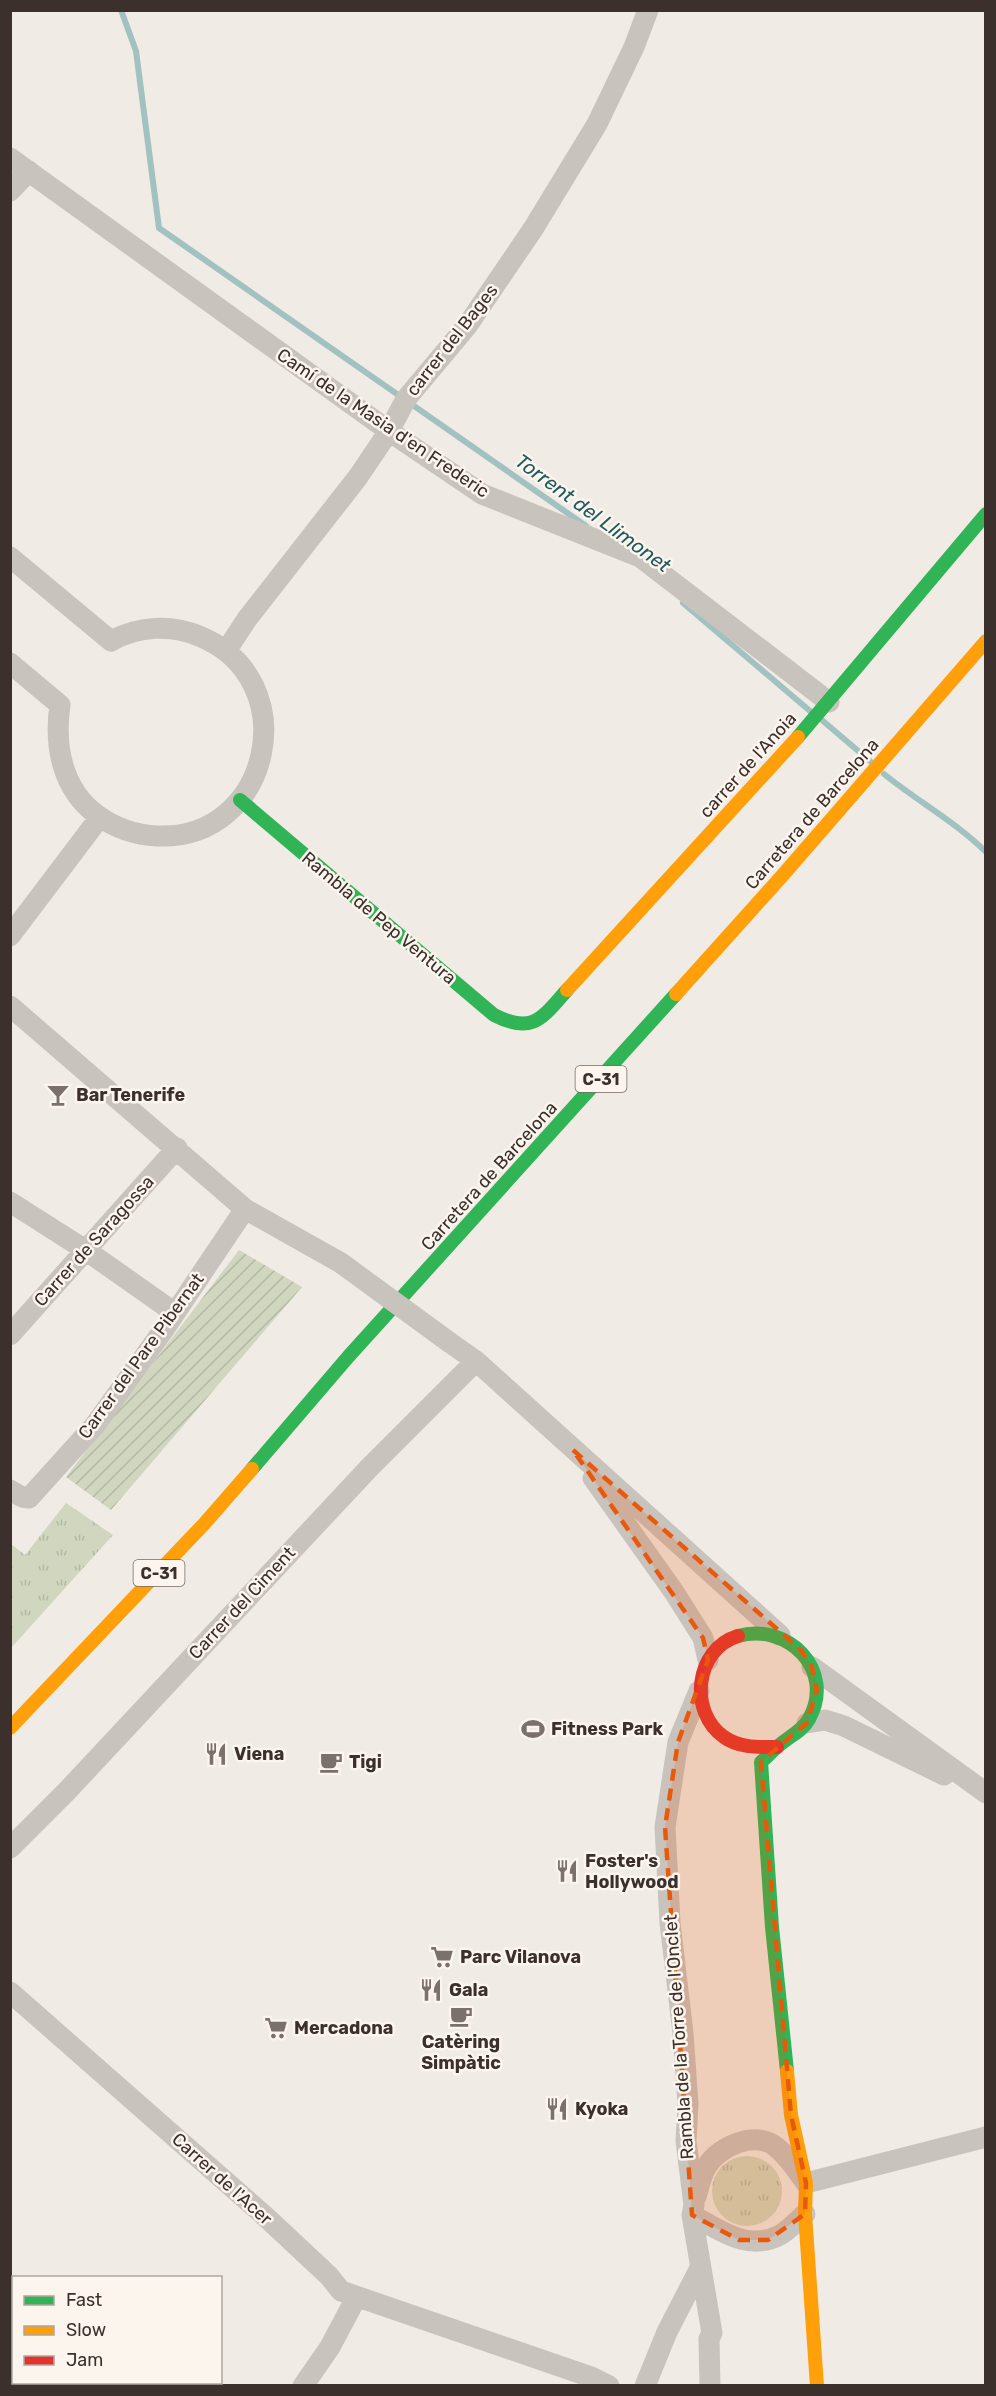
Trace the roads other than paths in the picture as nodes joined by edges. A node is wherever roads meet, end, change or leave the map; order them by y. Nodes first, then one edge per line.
1 (648, 10) edge
2 (10, 158) edge
3 (29, 171) junction
4 (10, 191) edge
5 (389, 431) junction
6 (986, 514) edge
7 (10, 557) edge
8 (986, 641) edge
9 (226, 651) junction
10 (10, 663) edge
11 (829, 702) junction
12 (240, 800) junction
13 (100, 817) junction
14 (10, 936) edge
15 (10, 1006) edge
16 (523, 1026) joint
17 (177, 1148) junction
18 (10, 1202) edge
19 (245, 1209) junction
20 (87, 1251) junction
21 (175, 1313) junction
22 (10, 1335) edge
23 (476, 1361) junction
24 (573, 1450) junction
25 (20, 1494) edge
26 (780, 1635) junction
27 (708, 1660) junction
28 (812, 1667) junction
29 (699, 1691) junction
30 (807, 1723) junction
31 (10, 1728) edge
32 (777, 1747) junction
33 (986, 1794) edge
34 (19, 1835) edge
35 (10, 1848) edge
36 (10, 1992) edge
37 (986, 2137) edge
38 (799, 2148) junction
39 (837, 2175) junction
40 (806, 2183) junction
41 (693, 2210) junction
42 (806, 2214) junction
43 (700, 2268) junction
44 (356, 2298) junction
45 (303, 2385) edge
46 (609, 2385) edge
47 (645, 2385) edge
48 (710, 2385) edge
49 (817, 2385) edge

1 - 5 street, carrer del Bages
2 - 3 street, Camí de la Masia d'en Frederic
3 - 4 street
3 - 5 street, Camí de la Masia d'en Frederic
5 - 9 street, carrer del Bages
5 - 11 street, Camí de la Masia d'en Frederic
6 - 11 main road, carrer de l'Anoia
7 - 9 street
8 - 31 main road, Carretera de Barcelona / C-31
9 - 12 street
10 - 13 street
11 - 16 main road, carrer de l'Anoia
12 - 13 street
12 - 16 main road, Rambla de Pep Ventura
13 - 14 street
15 - 17 street
17 - 19 street
17 - 20 street, Carrer de Saragossa
18 - 20 street
19 - 21 street, Carrer del Pare Pibernat
19 - 23 street, bridge
20 - 21 street
20 - 22 street, Carrer de Saragossa
21 - 25 street, Carrer del Pare Pibernat
23 - 24 street
23 - 34 street, Carrer del Ciment
24 - 26 street
24 - 27 street
26 - 27 main road
26 - 28 main road
27 - 29 main road
28 - 30 main road
28 - 33 street
29 - 32 main road
29 - 41 street, Rambla de la Torre de l'Onclet
30 - 32 main road
30 - 33 street
32 - 38 main road
34 - 35 street, Carrer del Ciment
36 - 44 street, Carrer de l'Acer
37 - 39 street
38 - 39 street
38 - 40 main road
39 - 40 street
40 - 41 street
40 - 42 main road
41 - 42 street
41 - 43 street, Rambla de la Torre de l'Onclet
42 - 49 main road
43 - 47 street
43 - 48 street, Rambla de la Torre de l'Onclet
44 - 45 street
44 - 46 street, Carrer de l'Acer

